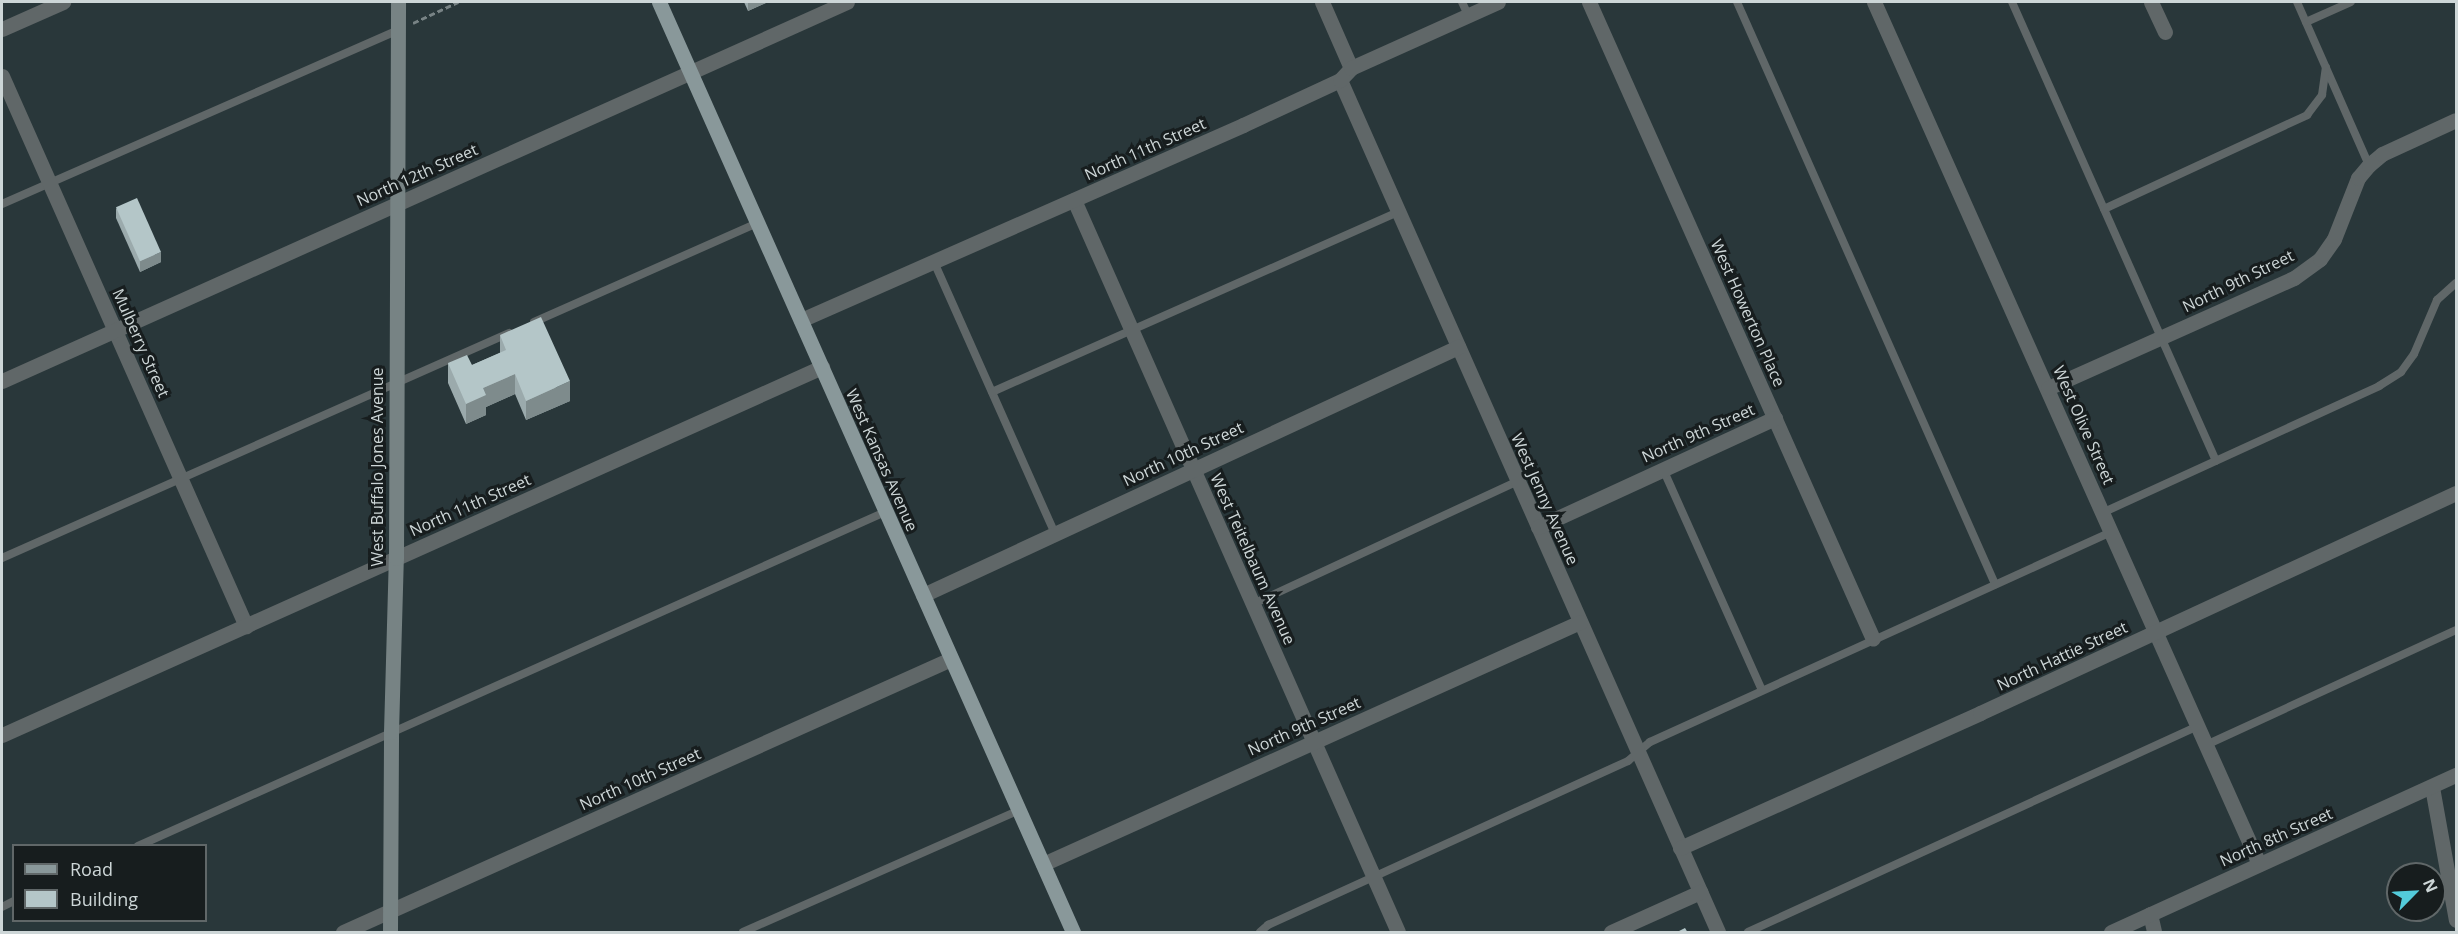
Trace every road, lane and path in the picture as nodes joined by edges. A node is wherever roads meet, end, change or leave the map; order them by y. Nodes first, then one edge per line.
1 (63, 2) edge
2 (398, 2) edge
3 (458, 2) edge
4 (659, 2) edge
5 (847, 2) edge
6 (1322, 2) edge
7 (1498, 2) edge
8 (1589, 2) edge
9 (1737, 2) edge
10 (1874, 2) edge
11 (2012, 2) edge
12 (2151, 2) edge
13 (2297, 2) edge
14 (2351, 2) edge
15 (1465, 8) edge
16 (2306, 22) junction
17 (2, 28) edge
18 (398, 31) junction
19 (2165, 32) dead end
20 (2326, 67) junction
21 (1351, 68) junction
22 (690, 71) junction
23 (2, 76) edge
24 (1340, 80) junction
25 (2457, 120) edge
26 (2369, 165) junction
27 (49, 182) junction
28 (1074, 200) junction
29 (2, 204) edge
30 (396, 204) junction
31 (2104, 209) junction
32 (1399, 212) junction
33 (757, 223) junction
34 (934, 262) junction
35 (2457, 283) edge
36 (801, 320) junction
37 (116, 330) junction
38 (1132, 330) junction
39 (2161, 337) junction
40 (1458, 347) junction
41 (822, 367) junction
42 (2, 381) edge
43 (395, 383) junction
44 (2048, 388) junction
45 (992, 392) junction
46 (1775, 418) junction
47 (2216, 461) junction
48 (1193, 469) junction
49 (1663, 469) junction
50 (181, 478) junction
51 (1518, 481) junction
52 (2457, 493) edge
53 (885, 512) junction
54 (2102, 513) junction
55 (1538, 527) junction
56 (2111, 532) junction
57 (1055, 534) junction
58 (2, 558) edge
59 (396, 558) junction
60 (1995, 584) junction
61 (923, 595) junction
62 (1253, 604) junction
63 (1580, 622) junction
64 (246, 626) junction
65 (2457, 630) edge
66 (2155, 632) junction
67 (1873, 639) junction
68 (951, 658) junction
69 (1762, 690) junction
70 (2197, 726) junction
71 (391, 732) junction
72 (2, 735) edge
73 (1314, 742) junction
74 (2206, 745) junction
75 (1638, 753) junction
76 (2457, 775) edge
77 (2432, 787) junction
78 (1019, 810) junction
79 (142, 844) edge
80 (1680, 848) junction
81 (1043, 864) junction
82 (2259, 864) junction
83 (1374, 878) junction
84 (1700, 892) junction
85 (390, 911) junction
86 (2150, 914) junction
87 (2457, 920) edge
88 (343, 933) edge
89 (390, 933) edge
90 (743, 933) edge
91 (1073, 933) edge
92 (1260, 933) edge
93 (1398, 933) edge
94 (1611, 933) edge
95 (1718, 933) edge
96 (1748, 933) edge
97 (2110, 933) edge
98 (2154, 933) edge

1 - 17 street
2 - 18 main road, West Buffalo Jones Avenue
3 - 18 path
4 - 22 main road, West Kansas Avenue
5 - 22 street, North 12th Street
6 - 21 street
7 - 15 street, North 11th Street
8 - 46 street, West Howerton Place
9 - 60 lane
10 - 44 street, West Olive Street
11 - 31 lane
12 - 19 street
13 - 16 lane
14 - 16 lane
15 - 21 street, North 11th Street
16 - 20 lane
18 - 27 lane
18 - 30 main road, West Buffalo Jones Avenue
20 - 26 lane
20 - 31 lane
21 - 24 street, North 11th Street
22 - 30 street, North 12th Street
22 - 33 main road, West Kansas Avenue
23 - 27 street, Mulberry Street
24 - 28 street, North 11th Street
24 - 32 street, West Jenny Avenue
25 - 26 street, North 9th Street
26 - 39 street, North 9th Street
27 - 29 lane
27 - 37 street, Mulberry Street
28 - 34 street, North 11th Street
28 - 38 street, West Teitelbaum Avenue
30 - 37 street, North 12th Street
30 - 43 main road, West Buffalo Jones Avenue
31 - 39 lane
32 - 38 lane
32 - 40 street, West Jenny Avenue
33 - 36 main road, West Kansas Avenue
33 - 43 lane
34 - 36 street, North 11th Street
34 - 45 lane
35 - 47 lane
36 - 41 main road, West Kansas Avenue
37 - 42 street, North 12th Street
37 - 50 street, Mulberry Street
38 - 45 lane
38 - 48 street, West Teitelbaum Avenue
39 - 44 street, North 9th Street
39 - 47 lane
40 - 48 street, North 10th Street
40 - 51 street, West Jenny Avenue
41 - 53 main road, West Kansas Avenue
41 - 59 street, North 11th Street
43 - 50 lane
43 - 59 main road, West Buffalo Jones Avenue
44 - 54 street, West Olive Street
45 - 57 lane
46 - 49 street, North 9th Street
46 - 67 street, West Howerton Place
47 - 54 lane
48 - 57 street, North 10th Street
48 - 62 street, West Teitelbaum Avenue
49 - 55 street, North 9th Street
49 - 69 lane
50 - 58 lane
50 - 64 street, Mulberry Street
51 - 55 street, West Jenny Avenue
51 - 62 lane
52 - 66 street, North Hattie Street
53 - 61 main road, West Kansas Avenue
53 - 71 lane
54 - 56 street, West Olive Street
55 - 63 street, West Jenny Avenue
56 - 60 lane
56 - 66 street, West Olive Street
57 - 61 street, North 10th Street
59 - 64 street, North 11th Street
59 - 71 main road, West Buffalo Jones Avenue
60 - 67 lane
61 - 68 main road, West Kansas Avenue
62 - 73 street, West Teitelbaum Avenue
63 - 73 street, North 9th Street
63 - 75 street, West Jenny Avenue
64 - 72 street, North 11th Street
65 - 74 lane
66 - 70 street, West Olive Street
66 - 80 street, North Hattie Street
67 - 69 lane
68 - 78 main road, West Kansas Avenue
68 - 85 street, North 10th Street
69 - 75 lane
70 - 74 street, West Olive Street
70 - 96 lane
71 - 79 lane
71 - 85 main road, West Buffalo Jones Avenue
73 - 81 street, North 9th Street
73 - 83 street, West Teitelbaum Avenue
74 - 82 street, West Olive Street
75 - 80 street, West Jenny Avenue
75 - 83 lane
76 - 77 street, North 8th Street
77 - 82 street, North 8th Street
77 - 87 street
78 - 81 main road, West Kansas Avenue
78 - 90 lane
80 - 84 street, West Jenny Avenue
81 - 91 main road, West Kansas Avenue
82 - 86 street, North 8th Street
83 - 92 lane
83 - 93 street, West Teitelbaum Avenue
84 - 94 street
84 - 95 street, West Jenny Avenue
85 - 88 street, North 10th Street
85 - 89 main road, West Buffalo Jones Avenue
86 - 97 street, North 8th Street
86 - 98 street

